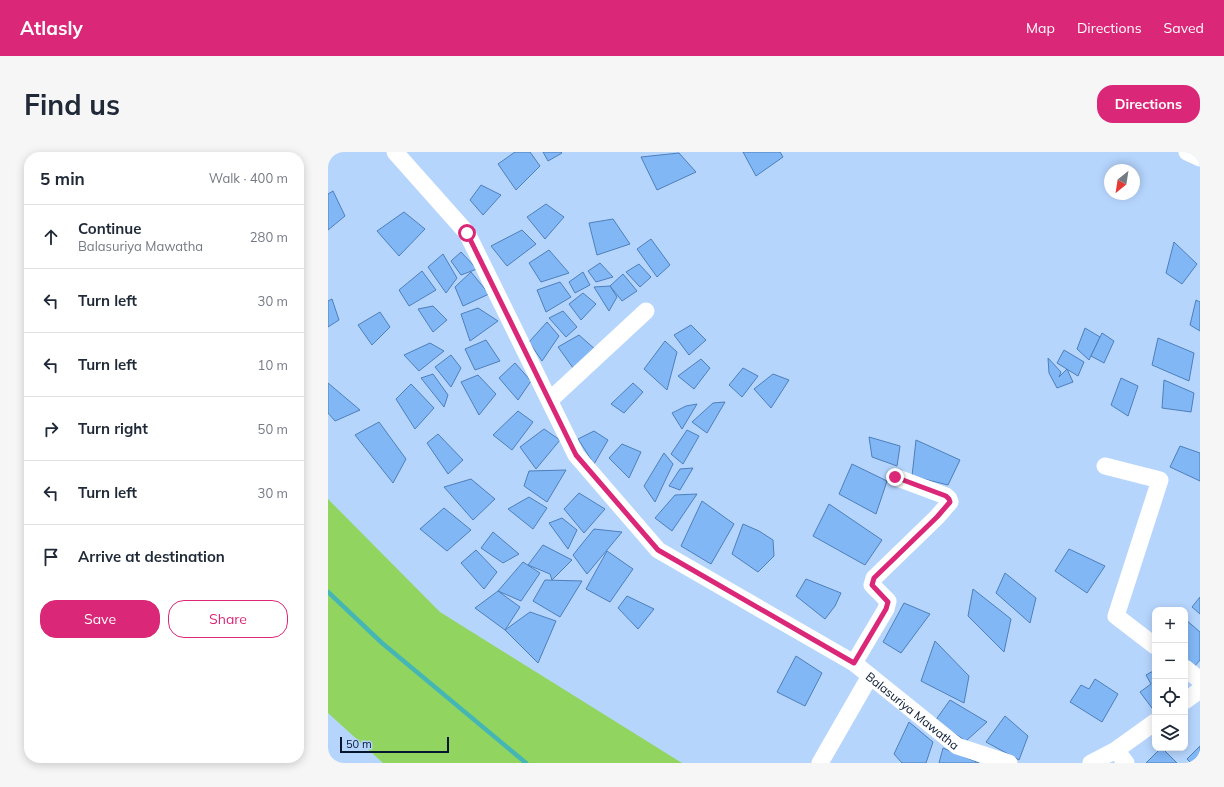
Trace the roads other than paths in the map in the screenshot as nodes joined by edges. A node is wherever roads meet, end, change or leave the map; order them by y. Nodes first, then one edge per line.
1 (394, 152) edge
2 (1187, 152) edge
3 (1200, 158) edge
4 (646, 311) dead end
5 (550, 400) junction
6 (1105, 466) dead end
7 (895, 477) dead end
8 (1152, 644) edge
9 (854, 663) junction
10 (1188, 670) edge
11 (870, 676) junction
12 (1200, 680) edge
13 (1200, 690) edge
14 (1188, 699) edge
15 (1152, 724) edge
16 (1116, 750) junction
17 (820, 763) edge
18 (1009, 763) edge
19 (1091, 763) edge
20 (1126, 763) edge

1 - 5 street, Balasuriya Mawatha
2 - 3 street
4 - 5 street
5 - 9 street, Balasuriya Mawatha
6 - 8 street
7 - 9 street
9 - 11 street, Balasuriya Mawatha
10 - 12 street
11 - 17 street
11 - 18 street, Balasuriya Mawatha
13 - 14 street
15 - 16 street
16 - 19 street
16 - 20 street

